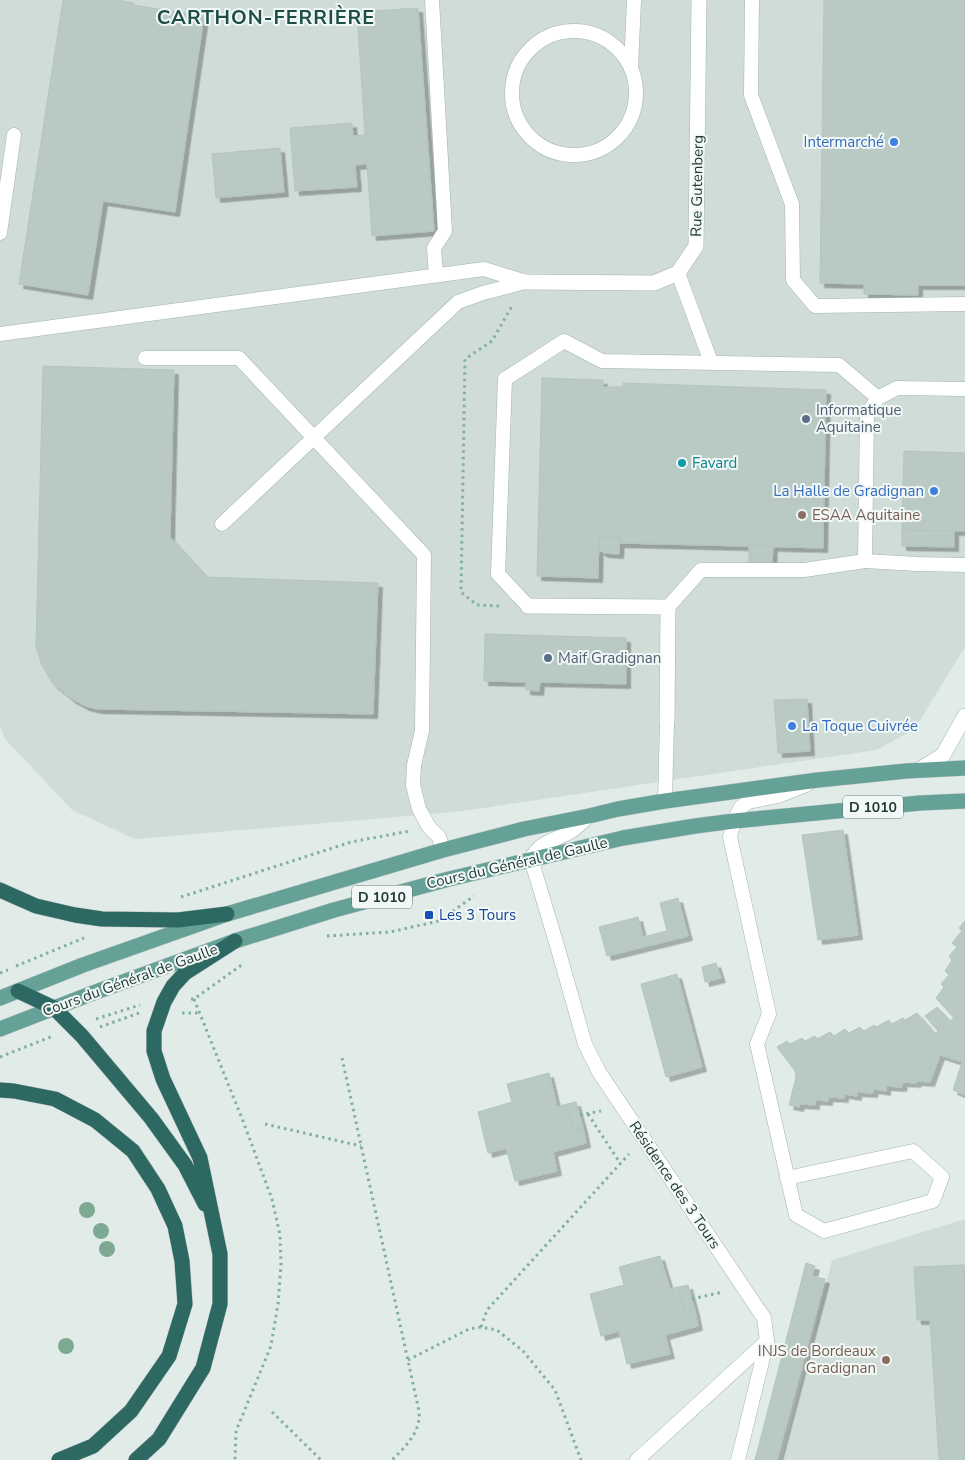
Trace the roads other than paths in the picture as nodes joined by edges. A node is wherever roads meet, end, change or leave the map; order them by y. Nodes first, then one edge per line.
1 (432, 0) edge
2 (634, 0) edge
3 (699, 0) edge
4 (752, 0) edge
5 (631, 68) junction
6 (14, 135) dead end
7 (0, 233) edge
8 (678, 273) junction
9 (436, 275) junction
10 (526, 282) junction
11 (965, 304) edge
12 (0, 334) edge
13 (145, 358) dead end
14 (711, 362) junction
15 (965, 389) edge
16 (878, 398) junction
17 (313, 437) junction
18 (222, 524) dead end
19 (865, 560) junction
20 (965, 565) edge
21 (528, 606) joint
22 (668, 607) junction
23 (965, 716) edge
24 (667, 722) joint
25 (960, 731) edge
26 (965, 768) edge
27 (919, 770) junction
28 (818, 780) junction
29 (665, 801) junction
30 (965, 801) edge
31 (589, 816) junction
32 (734, 821) junction
33 (443, 850) junction
34 (531, 860) junction
35 (0, 890) edge
36 (227, 914) junction
37 (235, 941) junction
38 (18, 991) junction
39 (0, 998) edge
40 (54, 1008) junction
41 (0, 1029) edge
42 (0, 1090) edge
43 (787, 1178) junction
44 (214, 1223) junction
45 (768, 1341) junction
46 (59, 1460) edge
47 (136, 1460) edge
48 (637, 1460) edge
49 (738, 1460) edge

1 - 9 lane
2 - 5 lane
3 - 8 street, Rue Gutenberg
4 - 11 lane
5 - 5 lane
6 - 7 lane
8 - 10 street
8 - 14 lane
9 - 10 lane
9 - 12 lane
10 - 17 lane
13 - 17 lane
14 - 16 lane
14 - 21 lane
15 - 16 lane
16 - 19 lane
17 - 18 lane
17 - 33 lane
19 - 20 lane
19 - 22 lane
21 - 22 street
22 - 24 street
23 - 25 street
24 - 29 lane
25 - 27 street
26 - 27 main road, Cours du Général de Gaulle / D 1010
27 - 28 main road, Cours du Général de Gaulle / D 1010
28 - 29 main road, Cours du Général de Gaulle / D 1010
28 - 32 lane
29 - 31 main road, Cours du Général de Gaulle / D 1010
30 - 32 main road, Cours du Général de Gaulle / D 1010
31 - 33 main road, Cours du Général de Gaulle / D 1010
31 - 34 lane
32 - 34 main road, Cours du Général de Gaulle / D 1010
32 - 43 lane
33 - 36 main road, Cours du Général de Gaulle / D 1010
34 - 37 main road, Cours du Général de Gaulle / D 1010
34 - 45 lane, Résidence des 3 Tours
35 - 36 highway
36 - 38 main road, Cours du Général de Gaulle / D 1010
37 - 40 main road, Cours du Général de Gaulle / D 1010
37 - 44 highway
38 - 39 main road, Cours du Général de Gaulle / D 1010
38 - 40 highway
40 - 41 main road, Cours du Général de Gaulle / D 1010
40 - 44 highway
42 - 46 highway
43 - 43 lane
44 - 47 highway
45 - 48 lane
45 - 49 lane

